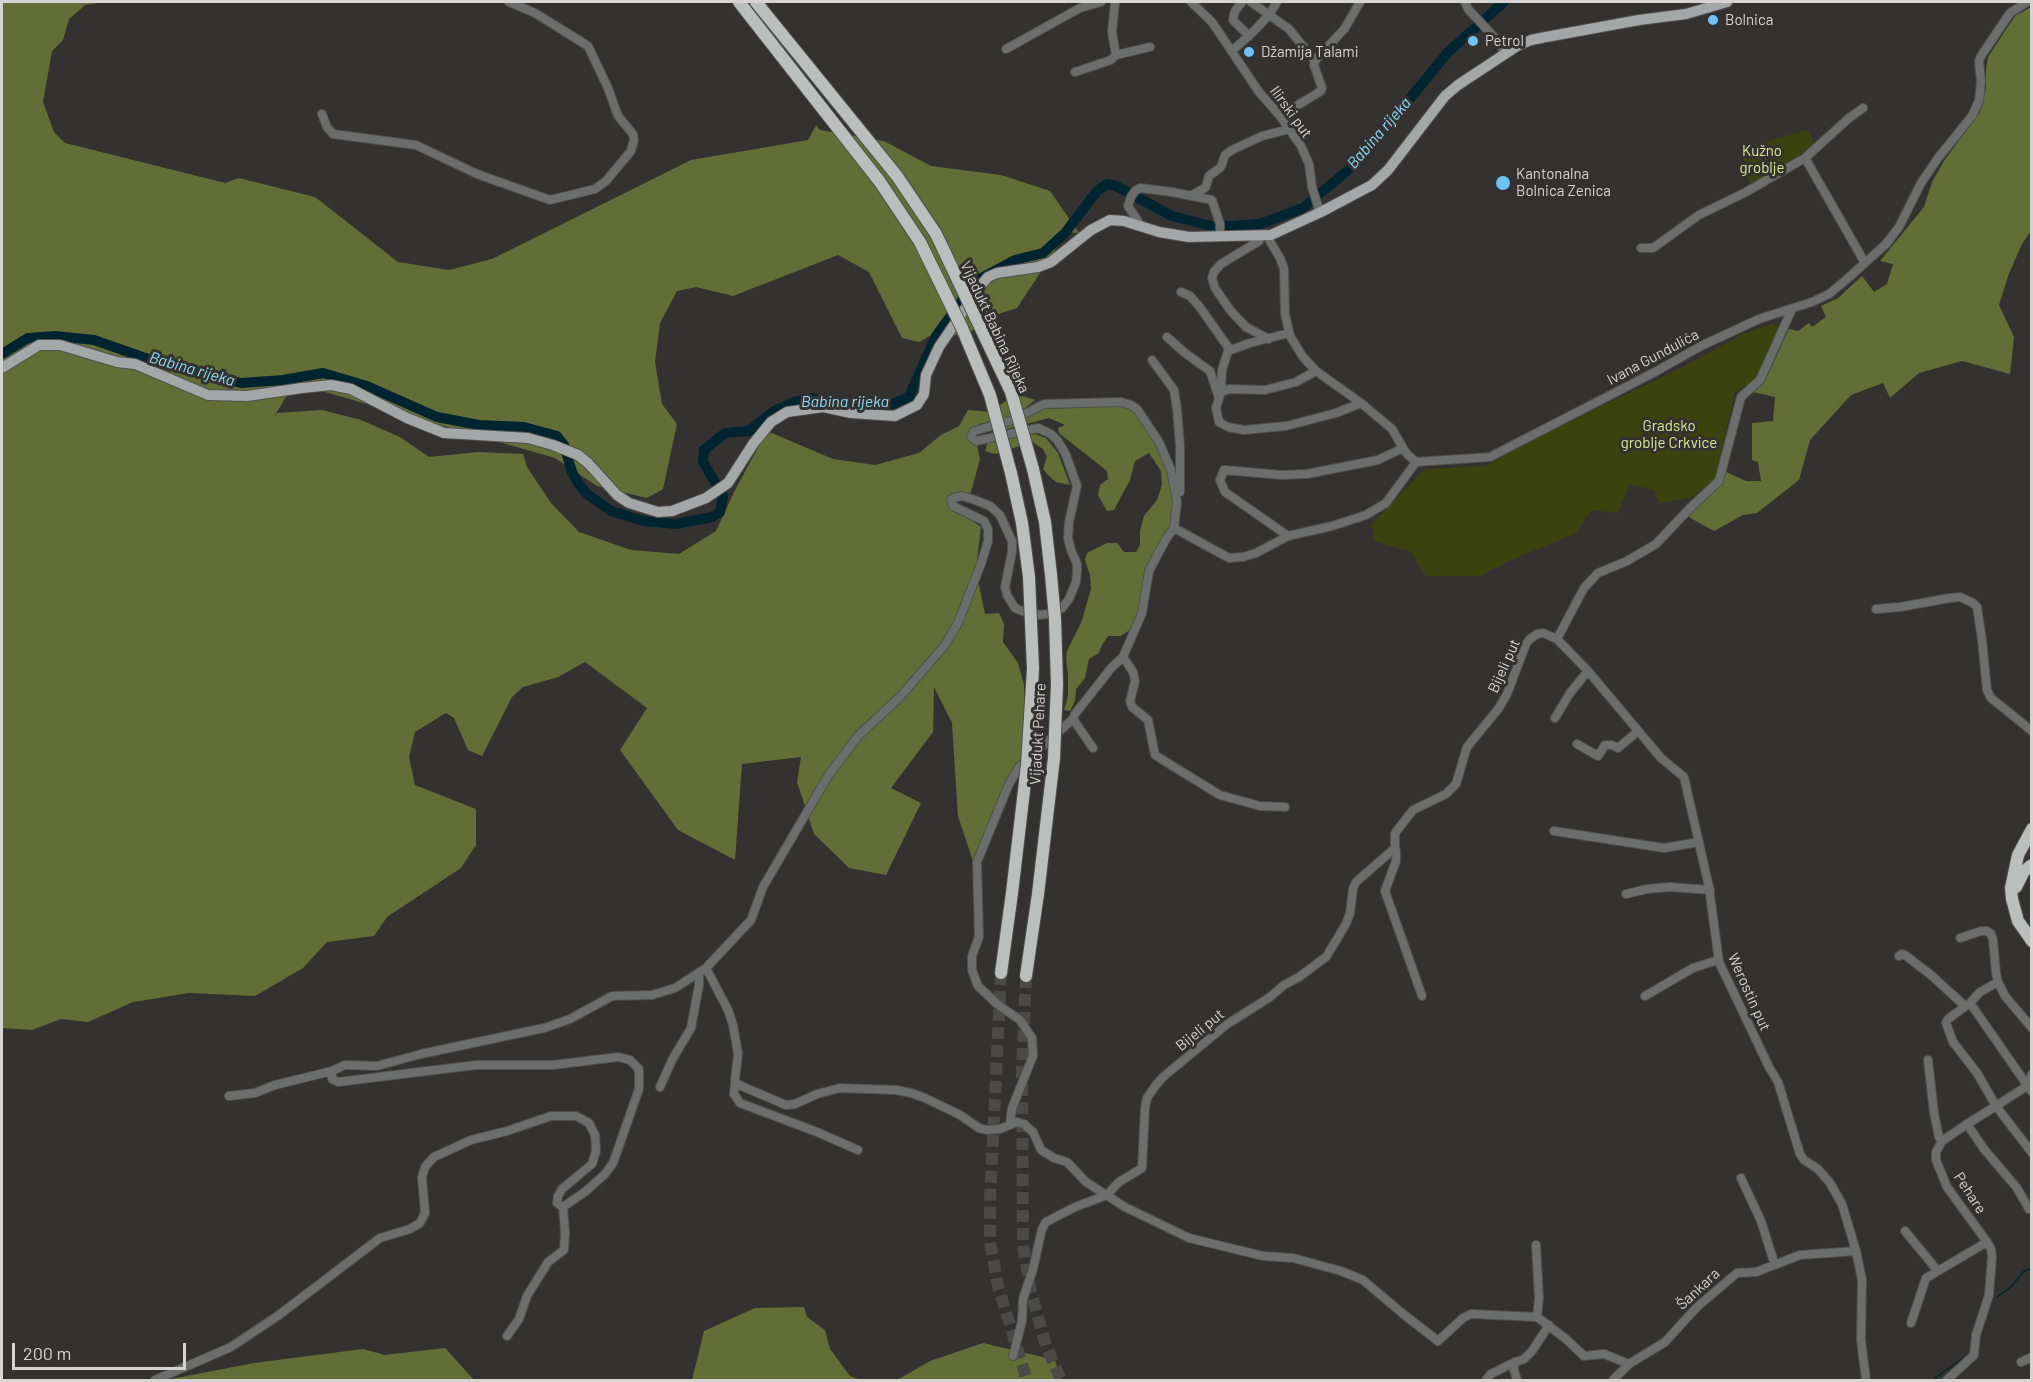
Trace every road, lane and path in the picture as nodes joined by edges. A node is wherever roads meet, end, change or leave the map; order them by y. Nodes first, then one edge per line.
1 (508, 2) edge
2 (739, 2) edge
3 (756, 2) edge
4 (1101, 2) edge
5 (1116, 2) edge
6 (1191, 2) edge
7 (1242, 2) edge
8 (1251, 2) edge
9 (1277, 2) edge
10 (1360, 2) edge
11 (1727, 2) edge
12 (2027, 2) edge
13 (1466, 5) edge
14 (1269, 15) junction
15 (1249, 36) junction
16 (1497, 40) junction
17 (1531, 40) junction
18 (1150, 47) dead end
19 (1006, 49) dead end
20 (1233, 50) junction
21 (1505, 53) junction
22 (1116, 55) junction
23 (1316, 61) junction
24 (1075, 72) dead end
25 (1863, 108) dead end
26 (322, 114) dead end
27 (1280, 116) junction
28 (1290, 129) junction
29 (1805, 158) junction
30 (1191, 196) junction
31 (1318, 209) junction
32 (1141, 226) junction
33 (1220, 231) junction
34 (1264, 236) junction
35 (1641, 249) dead end
36 (1865, 263) junction
37 (1181, 292) dead end
38 (1792, 309) junction
39 (1289, 333) junction
40 (1167, 337) dead end
41 (1269, 339) junction
42 (1228, 351) junction
43 (1152, 360) dead end
44 (2, 368) edge
45 (1316, 371) junction
46 (1220, 395) junction
47 (1361, 403) junction
48 (1403, 448) junction
49 (1416, 462) junction
50 (1177, 501) junction
51 (1174, 528) junction
52 (1288, 536) junction
53 (1051, 575) joint
54 (1029, 577) joint
55 (1876, 609) dead end
56 (1557, 639) junction
57 (1123, 657) junction
58 (1588, 671) junction
59 (1555, 718) dead end
60 (1073, 719) junction
61 (2031, 731) edge
62 (1637, 732) junction
63 (1577, 744) dead end
64 (1093, 747) dead end
65 (1285, 807) dead end
66 (2031, 829) edge
67 (1554, 831) dead end
68 (1699, 842) junction
69 (1395, 848) junction
70 (2031, 865) edge
71 (1710, 890) junction
72 (1626, 894) dead end
73 (2015, 912) junction
74 (1960, 938) dead end
75 (2031, 941) edge
76 (1899, 956) dead end
77 (1718, 960) junction
78 (702, 971) junction
79 (1001, 973) tunnel mouth
80 (1026, 976) tunnel mouth
81 (1998, 982) junction
82 (1422, 996) dead end
83 (1645, 996) dead end
84 (1968, 1004) junction
85 (2031, 1028) edge
86 (1928, 1060) dead end
87 (332, 1071) junction
88 (2031, 1075) edge
89 (735, 1083) junction
90 (660, 1087) dead end
91 (2029, 1089) edge
92 (229, 1096) dead end
93 (1996, 1106) junction
94 (1010, 1124) junction
95 (1967, 1124) junction
96 (1942, 1141) junction
97 (858, 1150) dead end
98 (2031, 1153) edge
99 (1742, 1178) dead end
100 (1107, 1195) junction
101 (563, 1207) junction
102 (2029, 1209) dead end
103 (1905, 1231) dead end
104 (1987, 1242) junction
105 (1536, 1245) dead end
106 (1857, 1251) junction
107 (1774, 1265) junction
108 (1937, 1270) junction
109 (1537, 1317) junction
110 (1911, 1323) dead end
111 (1549, 1325) junction
112 (507, 1336) dead end
113 (1013, 1356) dead end
114 (2031, 1357) edge
115 (1515, 1362) junction
116 (2021, 1362) dead end
117 (1629, 1364) junction
118 (166, 1378) edge
119 (156, 1380) edge
120 (1486, 1380) edge
121 (1517, 1380) edge
122 (1613, 1380) edge
123 (1866, 1380) edge
124 (1947, 1380) edge

1 - 26 street
2 - 54 highway, Vijadukt Babina Rijeka, bridge
3 - 53 highway, Vijadukt Babina Rijeka, bridge
4 - 19 street
5 - 22 street
6 - 20 street, Ilirski put
7 - 15 street
8 - 14 street
9 - 14 street
10 - 23 street
11 - 17 main road
12 - 36 street, Ivana Gundulića
13 - 16 street
14 - 15 street
14 - 23 street
15 - 20 street
16 - 17 street
16 - 21 street
17 - 21 main road
18 - 22 street
20 - 27 street, Ilirski put
21 - 31 main road
22 - 24 street
23 - 27 street
25 - 29 street
27 - 28 street, Ilirski put
28 - 30 street
28 - 31 street, Ilirski put
29 - 35 street
29 - 36 street
30 - 32 street
30 - 33 street
31 - 34 main road
32 - 33 main road
32 - 44 main road
33 - 34 main road
34 - 39 street
34 - 41 street
36 - 38 street, Ivana Gundulića
37 - 42 street
38 - 49 street, Ivana Gundulića
38 - 56 street
39 - 41 street
39 - 45 street
40 - 46 street
41 - 42 street
42 - 46 street
43 - 50 street
45 - 46 street
45 - 47 street
46 - 47 street
47 - 48 street
48 - 49 street
48 - 52 street
49 - 52 street
50 - 51 street
50 - 78 street
51 - 52 street
51 - 57 street
53 - 80 highway, Vijadukt Pehare, bridge
54 - 79 highway, Vijadukt Pehare, bridge
55 - 61 street
56 - 58 street, Werostin put
56 - 69 street, Bijeli put
57 - 60 street
57 - 65 street
58 - 59 street
58 - 62 street, Werostin put
60 - 64 street
60 - 94 street
62 - 63 street
62 - 68 street, Werostin put
66 - 73 highway
67 - 68 street
68 - 71 street, Werostin put
69 - 82 street
69 - 100 street, Bijeli put
70 - 73 highway
71 - 72 street
71 - 77 street, Werostin put
73 - 75 highway
74 - 81 street
76 - 84 street
77 - 83 street
77 - 106 street, Werostin put
78 - 87 street
78 - 89 street
78 - 90 street
81 - 84 street
81 - 85 street
84 - 91 street
84 - 93 street
86 - 96 street, Pehare
87 - 92 street
87 - 101 street
88 - 91 street
89 - 94 street
89 - 97 street
91 - 93 street
93 - 95 street
93 - 98 street
94 - 100 street
95 - 96 street
95 - 102 street
96 - 104 street, Pehare
99 - 107 street
100 - 109 street
100 - 113 street, Bijeli put
101 - 112 street
101 - 118 street
103 - 108 street
104 - 108 street
104 - 124 street, Pehare
105 - 109 street
106 - 107 street, Šankara
106 - 123 street, Werostin put
107 - 117 street, Šankara
108 - 110 street
109 - 111 street
111 - 115 street
111 - 117 street
114 - 116 street
115 - 120 street
115 - 121 street
117 - 122 street, Šankara
118 - 119 street

